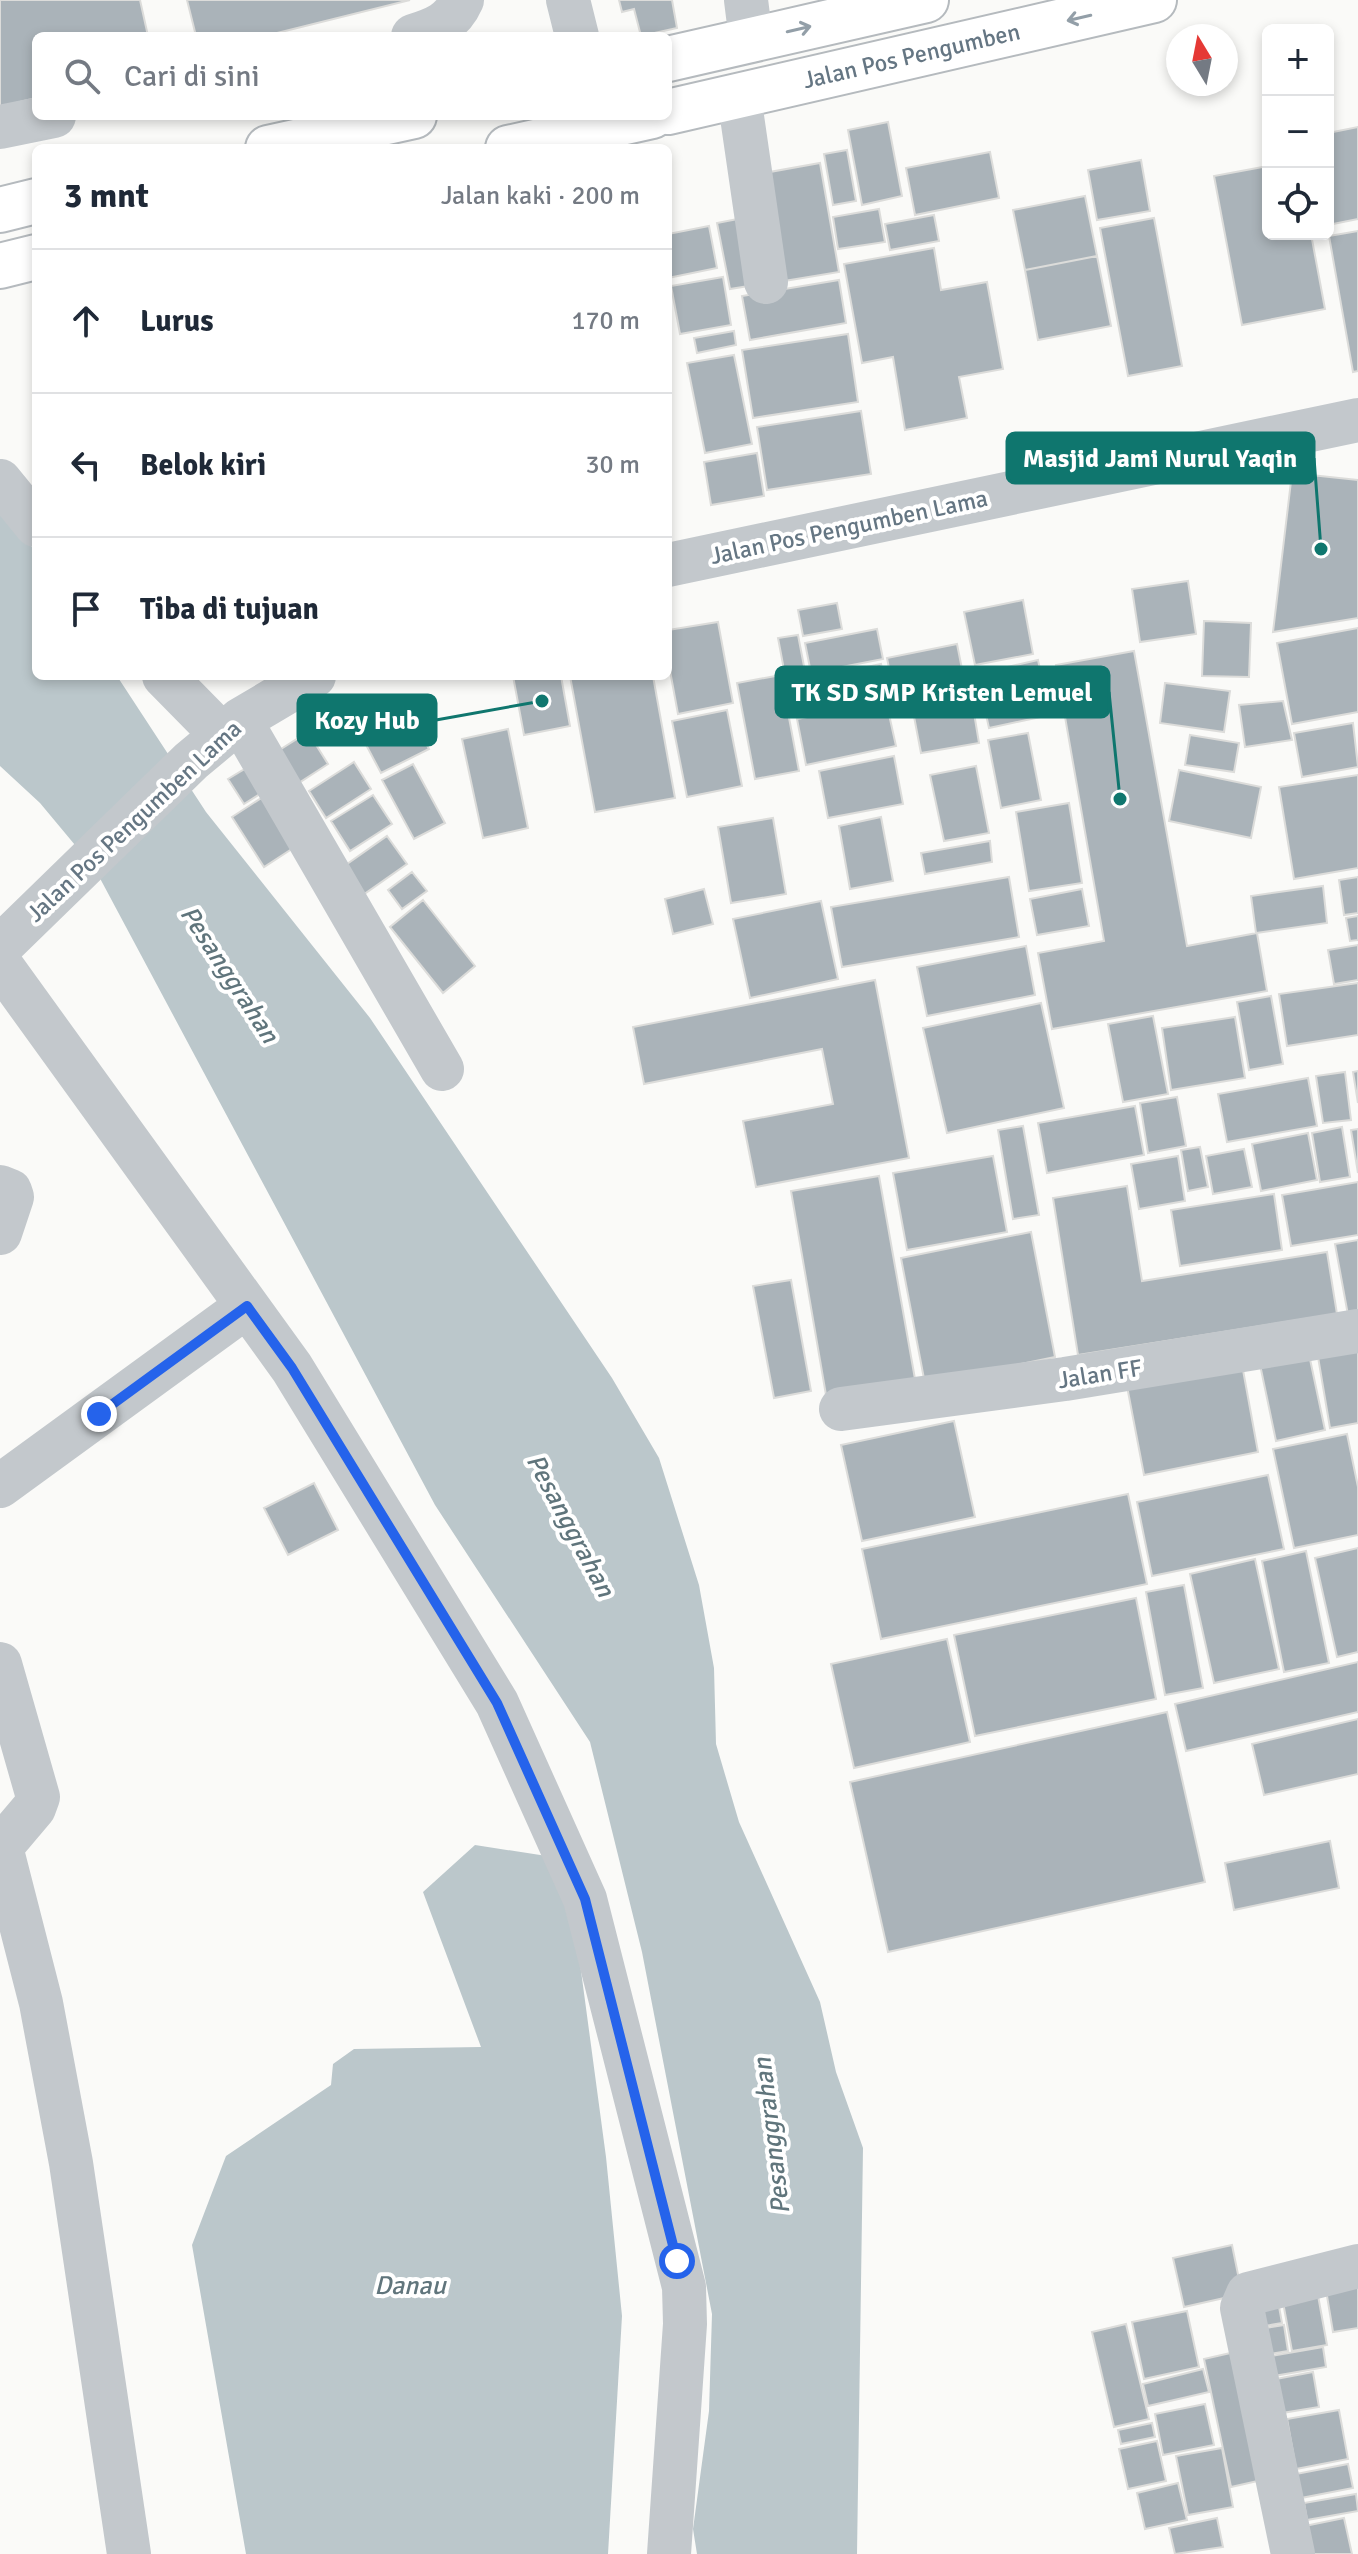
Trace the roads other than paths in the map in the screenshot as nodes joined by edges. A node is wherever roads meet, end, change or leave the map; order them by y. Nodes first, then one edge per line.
1 (462, 0) edge
2 (568, 0) edge
3 (926, 0) edge
4 (1154, 0) edge
5 (749, 20) edge
6 (426, 32) edge
7 (576, 32) edge
8 (672, 57) edge
9 (739, 96) junction
10 (672, 111) edge
11 (34, 120) edge
12 (396, 120) edge
13 (634, 120) edge
14 (0, 127) edge
15 (286, 144) edge
16 (526, 144) edge
17 (32, 202) edge
18 (0, 210) edge
19 (32, 258) edge
20 (0, 266) edge
21 (766, 282) dead end
22 (1358, 420) edge
23 (0, 481) edge
24 (32, 520) edge
25 (672, 564) edge
26 (167, 680) edge
27 (308, 680) edge
28 (217, 739) junction
29 (0, 947) edge
30 (0, 964) edge
31 (442, 1069) dead end
32 (0, 1187) edge
33 (0, 1233) edge
34 (247, 1306) junction
35 (1358, 1331) edge
36 (841, 1409) dead end
37 (0, 1486) edge
38 (0, 1664) edge
39 (1, 1847) edge
40 (1358, 2266) edge
41 (129, 2554) edge
42 (669, 2554) edge
43 (1293, 2554) edge

1 - 6 street
2 - 7 street
5 -> 3 main road
4 -> 9 main road, Jalan Pos Pengumben
5 - 8 main road
9 - 10 main road, Jalan Pos Pengumben
9 - 21 street
11 - 14 street
12 - 15 main road
13 - 16 main road
17 - 18 main road
19 - 20 main road
22 - 25 street, Jalan Pos Pengumben Lama
23 - 24 street
26 - 28 street
27 - 28 street, Jalan Pos Pengumben Lama
28 - 29 street, Jalan Pos Pengumben Lama
28 - 31 street
30 - 34 street
32 - 33 street
34 - 37 street
34 - 42 street
35 - 36 street, Jalan FF
38 - 39 street
39 - 41 street
40 - 43 street

